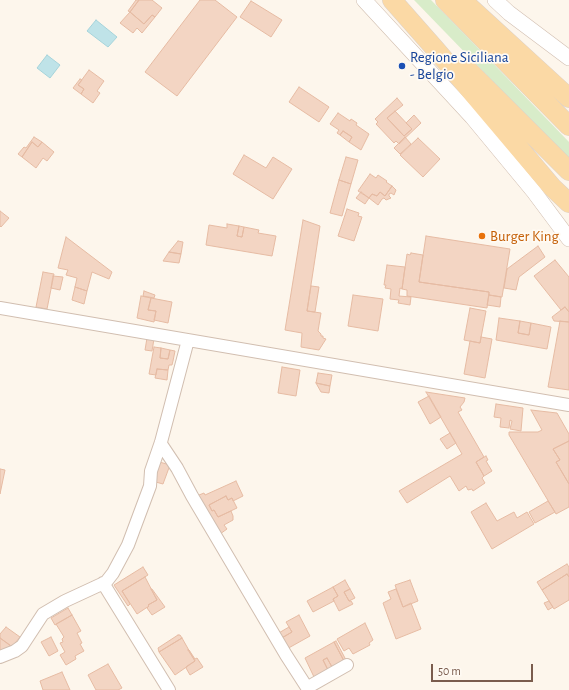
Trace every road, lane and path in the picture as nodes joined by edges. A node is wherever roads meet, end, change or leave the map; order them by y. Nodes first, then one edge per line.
1 (364, 0) edge
2 (392, 0) edge
3 (400, 0) edge
4 (444, 0) edge
5 (462, 0) edge
6 (495, 0) edge
7 (568, 59) edge
8 (569, 98) edge
9 (569, 126) edge
10 (569, 171) edge
11 (534, 192) junction
12 (569, 203) edge
13 (569, 224) edge
14 (569, 239) edge
15 (0, 308) edge
16 (188, 340) junction
17 (569, 405) edge
18 (161, 444) junction
19 (103, 583) junction
20 (0, 656) edge
21 (347, 665) dead end
22 (169, 690) edge

1 - 11 street
2 - 12 main road
3 - 10 main road
4 - 9 main road
5 - 8 main road
6 - 7 street
11 - 13 street
11 - 14 street
15 - 16 street
16 - 17 street
16 - 18 street
18 - 19 street
18 - 21 street
19 - 20 street
19 - 22 street

